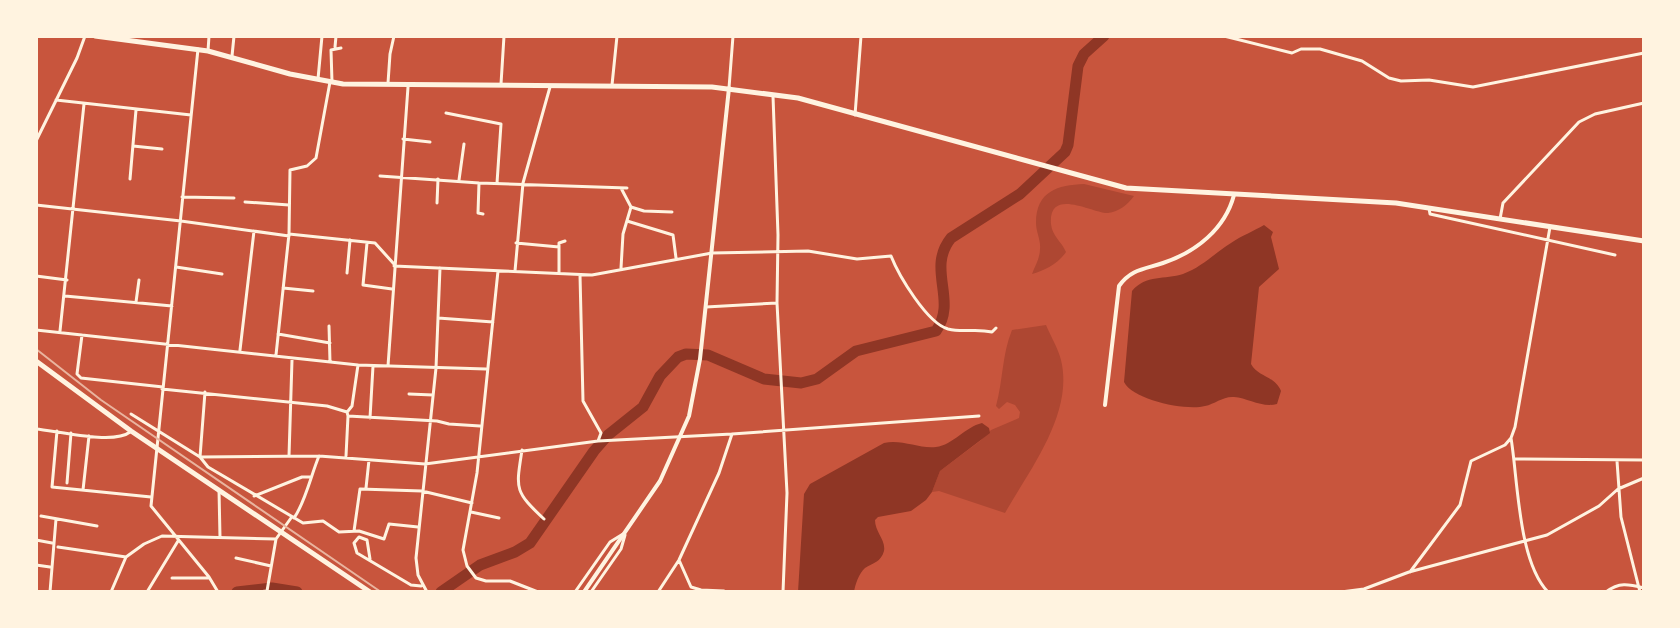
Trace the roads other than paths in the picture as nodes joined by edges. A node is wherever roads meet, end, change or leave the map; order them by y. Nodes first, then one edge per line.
1 (85, 36) edge
2 (95, 36) edge
3 (209, 36) edge
4 (234, 36) edge
5 (322, 36) edge
6 (336, 36) edge
7 (394, 36) edge
8 (504, 36) edge
9 (617, 36) edge
10 (733, 36) edge
11 (861, 36) edge
12 (1224, 36) edge
13 (155, 40) edge
14 (198, 49) junction
15 (208, 51) junction
16 (1644, 53) edge
17 (232, 56) junction
18 (318, 79) junction
19 (331, 82) junction
20 (388, 84) junction
21 (408, 84) junction
22 (501, 85) junction
23 (612, 85) junction
24 (550, 86) junction
25 (729, 88) junction
26 (773, 93) junction
27 (56, 100) junction
28 (1644, 103) edge
29 (84, 104) junction
30 (136, 110) junction
31 (446, 113) dead end
32 (191, 115) junction
33 (855, 115) junction
34 (403, 139) junction
35 (36, 141) edge
36 (430, 142) dead end
37 (464, 144) dead end
38 (133, 146) junction
39 (162, 149) dead end
40 (380, 176) dead end
41 (400, 176) junction
42 (130, 179) dead end
43 (438, 179) junction
44 (459, 180) junction
45 (479, 183) junction
46 (497, 183) junction
47 (523, 183) junction
48 (621, 188) junction
49 (627, 188) dead end
50 (1234, 195) junction
51 (182, 197) junction
52 (234, 198) dead end
53 (245, 202) dead end
54 (437, 203) dead end
55 (36, 205) edge
56 (290, 205) junction
57 (631, 207) junction
58 (1429, 208) junction
59 (74, 209) junction
60 (672, 212) dead end
61 (483, 214) dead end
62 (1500, 219) junction
63 (181, 221) junction
64 (627, 221) junction
65 (1550, 227) junction
66 (254, 231) junction
67 (289, 235) junction
68 (350, 240) junction
69 (565, 241) dead end
70 (1547, 241) junction
71 (1644, 241) edge
72 (367, 243) junction
73 (516, 243) junction
74 (559, 247) junction
75 (712, 253) junction
76 (778, 253) junction
77 (1615, 255) dead end
78 (676, 258) junction
79 (394, 265) junction
80 (176, 267) junction
81 (440, 268) junction
82 (621, 269) junction
83 (498, 271) junction
84 (515, 271) junction
85 (347, 273) dead end
86 (222, 274) dead end
87 (559, 274) junction
88 (580, 275) junction
89 (36, 276) edge
90 (67, 280) junction
91 (139, 280) dead end
92 (283, 288) junction
93 (393, 289) junction
94 (313, 291) dead end
95 (65, 296) junction
96 (136, 302) junction
97 (777, 303) junction
98 (172, 306) junction
99 (706, 307) junction
100 (438, 318) junction
101 (493, 322) junction
102 (329, 326) dead end
103 (996, 328) dead end
104 (36, 330) edge
105 (60, 332) junction
106 (278, 334) junction
107 (82, 335) junction
108 (330, 343) junction
109 (168, 344) junction
110 (240, 352) junction
111 (276, 356) junction
112 (292, 358) junction
113 (36, 361) edge
114 (330, 362) junction
115 (358, 365) junction
116 (373, 366) junction
117 (388, 366) junction
118 (436, 368) junction
119 (486, 369) junction
120 (162, 388) junction
121 (205, 392) junction
122 (409, 394) dead end
123 (433, 395) junction
124 (291, 401) junction
125 (1105, 405) dead end
126 (131, 414) dead end
127 (348, 414) junction
128 (979, 416) dead end
129 (370, 418) junction
130 (429, 420) junction
131 (480, 426) junction
132 (36, 429) edge
133 (784, 429) junction
134 (57, 431) junction
135 (131, 431) junction
136 (158, 432) junction
137 (71, 433) junction
138 (732, 434) junction
139 (89, 436) junction
140 (682, 437) junction
141 (1511, 438) junction
142 (600, 441) junction
143 (157, 449) junction
144 (522, 450) junction
145 (289, 456) junction
146 (319, 456) junction
147 (478, 456) junction
148 (200, 457) junction
149 (346, 458) junction
150 (1514, 459) junction
151 (369, 460) junction
152 (1644, 460) edge
153 (1617, 461) junction
154 (425, 464) junction
155 (310, 477) junction
156 (1644, 478) edge
157 (67, 483) dead end
158 (1618, 489) junction
159 (83, 490) junction
160 (219, 490) junction
161 (366, 490) junction
162 (422, 491) junction
163 (254, 496) junction
164 (151, 497) junction
165 (472, 503) junction
166 (471, 512) junction
167 (41, 516) dead end
168 (293, 517) junction
169 (499, 518) dead end
170 (56, 519) junction
171 (544, 519) dead end
172 (97, 526) dead end
173 (418, 527) junction
174 (281, 531) junction
175 (354, 531) junction
176 (626, 531) junction
177 (174, 535) junction
178 (220, 537) junction
179 (276, 539) junction
180 (36, 540) edge
181 (178, 541) junction
182 (52, 543) junction
183 (1525, 543) junction
184 (58, 547) dead end
185 (126, 557) junction
186 (236, 558) dead end
187 (370, 559) junction
188 (679, 560) junction
189 (36, 565) edge
190 (271, 566) junction
191 (50, 567) junction
192 (1409, 572) junction
193 (209, 577) junction
194 (172, 578) dead end
195 (423, 586) junction
196 (1644, 588) edge
197 (1639, 589) edge
198 (217, 591) edge
199 (705, 591) edge
200 (724, 591) edge
201 (50, 592) edge
202 (111, 592) edge
203 (147, 592) edge
204 (258, 592) edge
205 (370, 592) edge
206 (427, 592) edge
207 (538, 592) edge
208 (575, 592) edge
209 (584, 592) edge
210 (591, 592) edge
211 (658, 592) edge
212 (783, 592) edge
213 (1341, 592) edge
214 (1548, 592) edge
215 (1606, 592) edge

1 - 27 street
2 - 13 main road
3 - 15 street
4 - 17 street
5 - 18 street
6 - 19 street
7 - 20 street
8 - 22 street
9 - 23 street
10 - 25 street
11 - 33 street
12 - 16 street
13 - 14 main road
14 - 15 main road
14 - 32 street
15 - 17 main road
17 - 18 main road
18 - 19 main road
19 - 20 main road
19 - 56 street
20 - 21 main road
21 - 22 main road
21 - 34 street
22 - 24 main road
23 - 24 main road
23 - 25 main road
24 - 47 street
25 - 26 main road
25 - 75 street
26 - 33 main road
26 - 76 street
27 - 29 street
27 - 35 street
28 - 62 street
29 - 30 street
29 - 59 street
30 - 32 street
30 - 38 street
31 - 46 street
32 - 51 street
33 - 50 main road
34 - 36 street
34 - 41 street
37 - 44 street
38 - 39 street
38 - 42 street
40 - 41 street
41 - 43 street
41 - 79 street
43 - 44 street
43 - 54 street
44 - 45 street
45 - 46 street
45 - 61 street
46 - 47 street
47 - 48 street
47 - 73 street
48 - 49 street
48 - 57 street
50 - 58 main road
50 - 125 street
51 - 52 street
51 - 63 street
53 - 56 street
55 - 59 street
56 - 67 street
57 - 60 street
57 - 64 street
58 - 62 main road
58 - 70 street
59 - 63 street
59 - 90 street
62 - 65 main road
63 - 66 street
63 - 80 street
64 - 78 street
64 - 82 street
65 - 70 street
65 - 71 main road
66 - 67 street
66 - 110 street
67 - 68 street
67 - 92 street
68 - 72 street
68 - 85 street
69 - 74 street
70 - 77 street
70 - 141 street
72 - 79 street
72 - 93 street
73 - 74 street
73 - 84 street
74 - 87 street
75 - 76 street
75 - 78 street
75 - 99 street
76 - 97 street
76 - 103 street
78 - 82 street
79 - 81 street
79 - 93 street
80 - 86 street
80 - 98 street
81 - 83 street
81 - 100 street
82 - 88 street
83 - 84 street
83 - 101 street
84 - 87 street
87 - 88 street
88 - 142 street
89 - 90 street
90 - 95 street
91 - 96 street
92 - 94 street
92 - 106 street
93 - 117 street
95 - 96 street
95 - 105 street
96 - 98 street
97 - 99 street
97 - 133 street
98 - 109 street
99 - 140 street
100 - 101 street
100 - 118 street
101 - 119 street
102 - 108 street
104 - 105 street
105 - 107 street
106 - 108 street
106 - 111 street
107 - 109 street
107 - 120 street
108 - 114 street
109 - 110 street
109 - 120 street
110 - 111 street
111 - 112 street
112 - 114 street
112 - 124 street
113 - 135 main road
114 - 115 street
115 - 116 street
115 - 127 street
116 - 117 street
116 - 129 street
117 - 118 street
118 - 119 street
118 - 123 street
119 - 131 street
120 - 121 street
120 - 136 street
121 - 124 street
121 - 148 street
122 - 123 street
123 - 130 street
124 - 127 street
124 - 145 street
126 - 136 street
127 - 129 street
127 - 149 street
128 - 133 street
129 - 130 street
130 - 131 street
130 - 154 street
131 - 147 street
132 - 134 street
133 - 138 street
133 - 212 street
134 - 137 street
134 - 159 street
135 - 139 street
135 - 143 main road
136 - 143 street
136 - 148 street
137 - 139 street
137 - 157 street
138 - 140 street
138 - 188 street
139 - 159 street
140 - 142 street
140 - 176 street
141 - 150 street
141 - 192 street
142 - 144 street
143 - 160 main road
143 - 164 street
144 - 147 street
144 - 171 street
145 - 146 street
145 - 148 street
146 - 149 street
146 - 155 street
147 - 154 street
147 - 165 street
148 - 163 street
149 - 151 street
150 - 153 street
150 - 183 street
151 - 154 street
151 - 161 street
152 - 153 street
153 - 158 street
154 - 162 street
155 - 163 street
155 - 168 street
156 - 158 street
158 - 183 street
158 - 197 street
159 - 164 street
160 - 174 main road
160 - 178 street
161 - 162 street
161 - 175 street
162 - 165 street
162 - 173 street
163 - 168 street
164 - 177 street
165 - 166 street
166 - 169 street
166 - 207 street
167 - 170 street
168 - 174 street
168 - 175 street
170 - 172 street
170 - 182 street
173 - 175 street
173 - 195 street
174 - 179 street
174 - 205 main road
176 - 208 street
176 - 209 street
176 - 210 street
177 - 178 street
177 - 181 street
177 - 185 street
178 - 179 street
179 - 190 street
180 - 182 street
181 - 193 street
181 - 203 street
182 - 191 street
183 - 192 street
183 - 214 street
184 - 185 street
185 - 202 street
186 - 190 street
187 - 187 street
187 - 195 street
188 - 199 street
188 - 211 street
189 - 191 street
190 - 204 street
191 - 201 street
192 - 213 street
193 - 194 street
193 - 198 street
195 - 206 street
196 - 197 street
197 - 215 street
199 - 200 street

